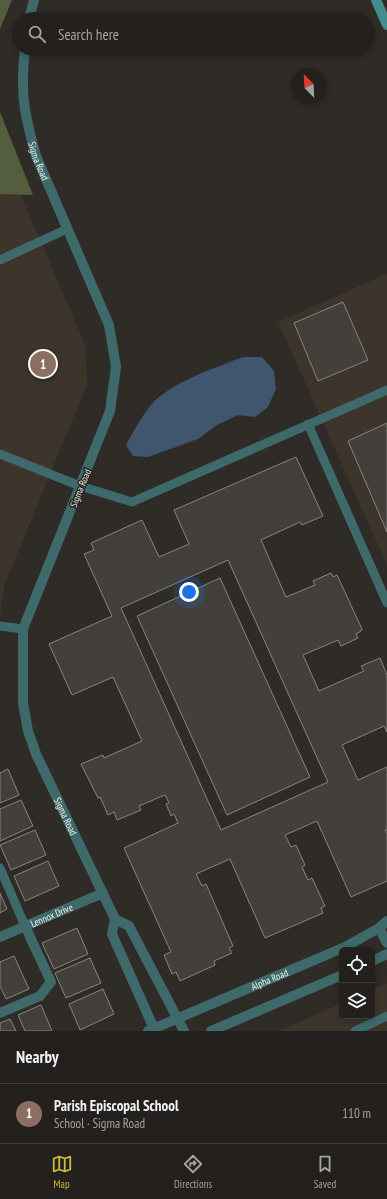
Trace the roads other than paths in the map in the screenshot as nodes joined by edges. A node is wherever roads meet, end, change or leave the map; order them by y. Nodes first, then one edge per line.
1 (34, 0) edge
2 (376, 0) edge
3 (31, 12) edge
4 (387, 25) edge
5 (24, 56) edge
6 (67, 229) junction
7 (0, 260) edge
8 (387, 390) edge
9 (308, 424) junction
10 (0, 454) edge
11 (80, 486) junction
12 (386, 599) edge
13 (0, 626) edge
14 (23, 629) junction
15 (0, 868) edge
16 (103, 893) junction
17 (115, 919) junction
18 (387, 921) edge
19 (26, 926) junction
20 (379, 928) junction
21 (0, 937) edge
22 (387, 943) edge
23 (387, 954) edge
24 (375, 960) edge
25 (339, 976) edge
26 (0, 1013) edge
27 (387, 1016) edge
28 (176, 1018) junction
29 (183, 1029) edge
30 (152, 1030) edge
31 (211, 1031) edge
32 (355, 1031) edge

1 - 3 street
2 - 4 main road
5 - 6 street, Sigma Road
6 - 7 lane
6 - 11 street, Sigma Road
8 - 9 lane
9 - 11 lane
9 - 12 lane
10 - 11 lane
11 - 14 street, Sigma Road
13 - 14 lane
14 - 16 street, Sigma Road
15 - 19 lane
16 - 17 street, Sigma Road
16 - 19 street, Lennox Drive
17 - 28 street
17 - 30 street, Sigma Road
18 - 20 street, Alpha Road
19 - 21 street, Lennox Drive
19 - 26 street
20 - 22 street
20 - 28 street, Alpha Road
23 - 24 street
25 - 31 street
27 - 32 lane
28 - 29 street
28 - 30 street, Alpha Road

